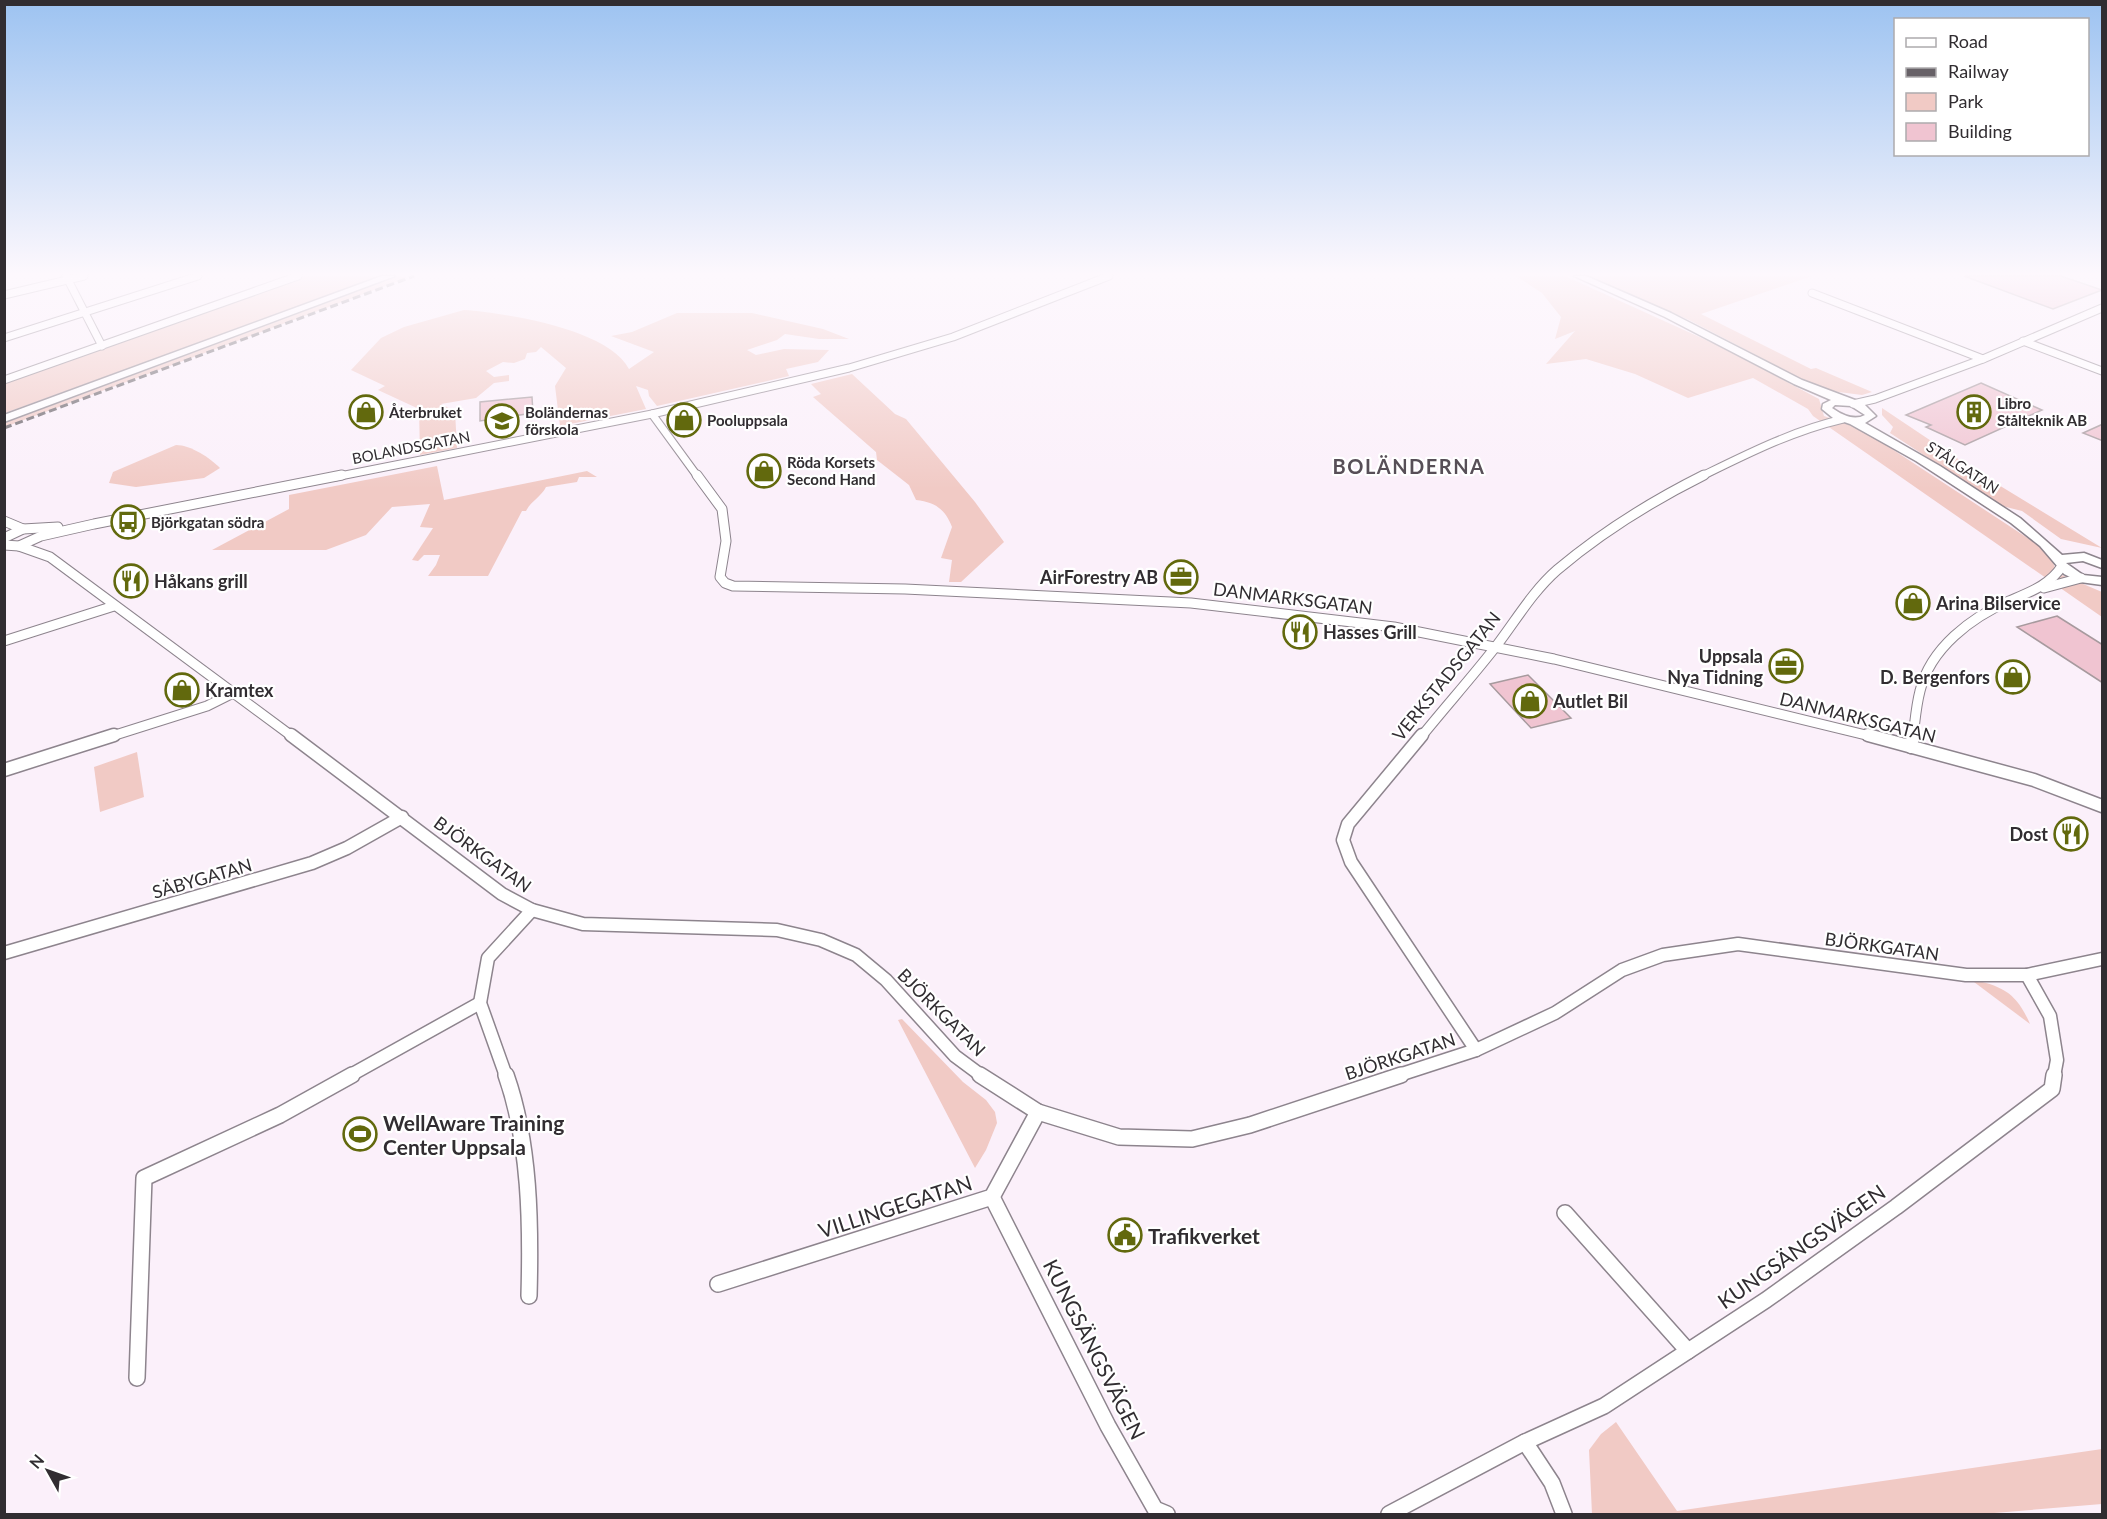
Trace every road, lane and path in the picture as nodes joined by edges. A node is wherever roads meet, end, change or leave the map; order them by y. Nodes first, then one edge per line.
1 (99, 347) edge
2 (199, 347) edge
3 (922, 347) edge
4 (1730, 347) edge
5 (1952, 347) edge
6 (2012, 347) edge
7 (2036, 347) edge
8 (1983, 359) junction
9 (2103, 371) edge
10 (4, 380) edge
11 (1798, 382) junction
12 (1875, 399) junction
13 (1850, 403) junction
14 (1829, 409) junction
15 (652, 414) junction
16 (1869, 415) junction
17 (4, 419) edge
18 (1847, 420) junction
19 (1808, 427) junction
20 (1900, 446) junction
21 (2008, 515) junction
22 (4, 521) edge
23 (23, 529) junction
24 (40, 535) junction
25 (5, 539) edge
26 (19, 546) junction
27 (50, 557) junction
28 (2096, 560) edge
29 (2061, 563) junction
30 (2084, 579) junction
31 (2103, 581) edge
32 (2103, 587) edge
33 (2030, 592) junction
34 (114, 606) junction
35 (4, 641) edge
36 (1496, 646) junction
37 (233, 693) junction
38 (1911, 747) junction
39 (4, 770) edge
40 (2103, 806) edge
41 (402, 817) junction
42 (532, 910) junction
43 (4, 953) edge
44 (2103, 959) edge
45 (2027, 975) junction
46 (480, 1003) junction
47 (1476, 1050) junction
48 (1038, 1112) junction
49 (992, 1197) junction
50 (1565, 1214) dead end
51 (718, 1284) dead end
52 (529, 1296) dead end
53 (1688, 1351) junction
54 (137, 1378) dead end
55 (1524, 1442) junction
56 (1167, 1515) edge
57 (1389, 1515) edge
58 (1564, 1515) edge

1 - 10 street
2 - 17 main road
3 - 15 street, BOLANDSGATAN
4 - 11 main road
5 - 8 street
6 - 8 street
7 - 9 street
8 - 12 street
11 - 13 main road
11 - 14 main road
12 - 13 street
12 - 16 street
13 - 14 main road
13 - 16 main road, STÅLGATAN
14 - 18 main road, STÅLGATAN
14 - 19 street, VERKSTADSGATAN
15 - 24 street, BOLANDSGATAN
15 - 36 street, DANMARKSGATAN
16 - 18 main road
16 - 20 main road, STÅLGATAN
18 - 19 street, VERKSTADSGATAN
18 - 20 main road, STÅLGATAN
19 - 36 street, VERKSTADSGATAN
20 - 21 main road, STÅLGATAN
21 - 28 main road, STÅLGATAN
21 - 29 main road, STÅLGATAN
22 - 23 street
23 - 24 street
23 - 25 street
24 - 26 street
24 - 27 street, BJÖRKGATAN
25 - 26 street
26 - 27 street, BJÖRKGATAN
27 - 34 street, BJÖRKGATAN
28 - 29 main road
29 - 30 main road, STÅLGATAN
29 - 33 street
30 - 31 main road
30 - 32 main road
30 - 33 street
33 - 38 street
34 - 35 street
34 - 37 street, BJÖRKGATAN
36 - 38 street, DANMARKSGATAN
36 - 47 street, VERKSTADSGATAN
37 - 39 street
37 - 41 street, BJÖRKGATAN
38 - 40 street, DANMARKSGATAN
41 - 42 street, BJÖRKGATAN
41 - 43 street, SÄBYGATAN
42 - 46 street
42 - 48 street, BJÖRKGATAN
44 - 45 street
45 - 47 street, BJÖRKGATAN
45 - 53 street, KUNGSÄNGSVÄGEN
46 - 52 street
46 - 54 street
47 - 48 street, BJÖRKGATAN
48 - 49 street, VILLINGEGATAN
49 - 51 street, VILLINGEGATAN
49 - 56 street, KUNGSÄNGSVÄGEN
50 - 53 street
53 - 55 street, KUNGSÄNGSVÄGEN
55 - 57 street, KUNGSÄNGSVÄGEN
55 - 58 street

